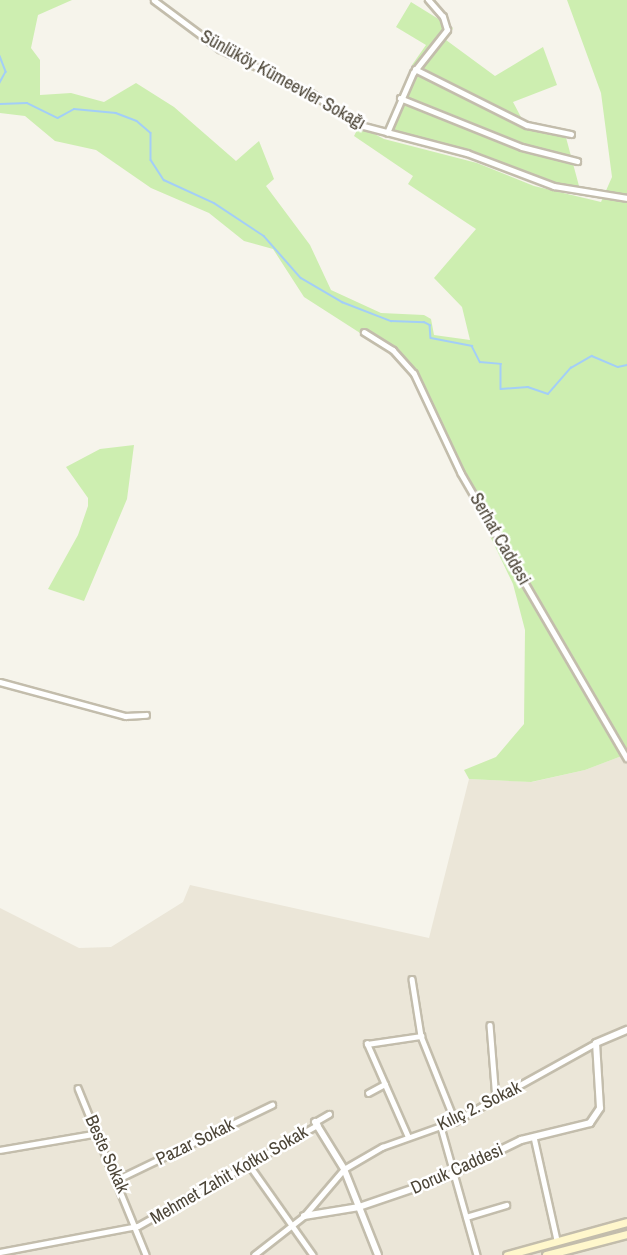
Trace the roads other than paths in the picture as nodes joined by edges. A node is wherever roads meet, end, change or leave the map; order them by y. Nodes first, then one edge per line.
1 (154, 0) edge
2 (428, 0) edge
3 (416, 69) junction
4 (400, 98) junction
5 (387, 133) junction
6 (571, 134) dead end
7 (577, 161) dead end
8 (627, 198) edge
9 (364, 332) dead end
10 (0, 682) edge
11 (146, 715) dead end
12 (627, 758) edge
13 (412, 979) dead end
14 (490, 1025) dead end
15 (627, 1030) edge
16 (421, 1036) junction
17 (596, 1043) junction
18 (385, 1084) junction
19 (78, 1088) dead end
20 (368, 1093) dead end
21 (496, 1100) junction
22 (272, 1106) dead end
23 (329, 1114) dead end
24 (454, 1121) junction
25 (316, 1123) junction
26 (441, 1127) junction
27 (98, 1133) junction
28 (408, 1137) junction
29 (534, 1137) junction
30 (0, 1150) edge
31 (250, 1166) junction
32 (344, 1169) junction
33 (454, 1173) junction
34 (118, 1179) junction
35 (506, 1205) dead end
36 (359, 1207) junction
37 (304, 1216) junction
38 (466, 1217) junction
39 (627, 1222) edge
40 (294, 1225) junction
41 (138, 1226) junction
42 (627, 1234) edge
43 (557, 1240) junction
44 (0, 1252) edge
45 (558, 1253) edge
46 (146, 1255) edge
47 (254, 1255) edge
48 (313, 1255) edge
49 (378, 1255) edge
50 (477, 1255) edge
51 (507, 1255) edge
52 (546, 1255) edge

1 - 5 street, Sünlüköy Kümeevler Sokağı
2 - 3 street, Sünlüköy Kümeevler Sokağı
3 - 4 street, Sünlüköy Kümeevler Sokağı
3 - 6 street
4 - 5 street, Sünlüköy Kümeevler Sokağı
4 - 7 street
5 - 8 street, Sünlüköy Kümeevler Sokağı
9 - 12 street, Serhat Caddesi
10 - 11 street
13 - 16 street
14 - 21 street
15 - 17 street, Kılıç 2. Sokak
16 - 18 street
16 - 24 street
17 - 21 street, Kılıç 2. Sokak
17 - 29 street, Doruk Caddesi
18 - 20 street
18 - 28 street
19 - 27 street, Beste Sokak
21 - 24 street, Kılıç 2. Sokak
22 - 34 street, Pazar Sokak
23 - 25 street, Mehmet Zahit Kotku Sokak
24 - 26 street, Kılıç 2. Sokak
25 - 31 street, Mehmet Zahit Kotku Sokak
25 - 32 street
26 - 28 street, Kılıç 2. Sokak
26 - 33 street
27 - 30 street
27 - 34 street, Beste Sokak
28 - 32 street, Kılıç 2. Sokak
29 - 33 street, Doruk Caddesi
29 - 43 street
31 - 40 street
31 - 41 street, Mehmet Zahit Kotku Sokak
32 - 36 street
32 - 37 street
33 - 36 street, Doruk Caddesi
33 - 38 street
34 - 41 street, Beste Sokak
35 - 38 street
36 - 37 street, Doruk Caddesi
36 - 49 street
37 - 40 street
38 - 50 street
39 - 43 main road
40 - 47 street
40 - 48 street
41 - 44 street, Mehmet Zahit Kotku Sokak
41 - 46 street, Beste Sokak
42 - 45 main road
43 - 51 main road
45 - 52 main road

